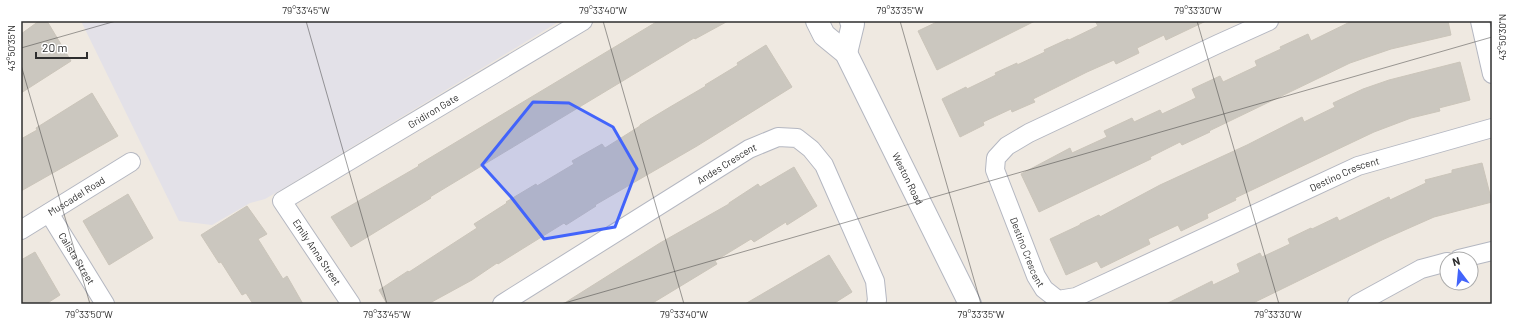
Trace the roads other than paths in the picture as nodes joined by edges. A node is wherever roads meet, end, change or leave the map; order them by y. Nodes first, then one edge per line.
1 (583, 21) edge
2 (817, 21) edge
3 (851, 21) edge
4 (1269, 21) edge
5 (1480, 21) edge
6 (846, 53) junction
7 (1492, 74) edge
8 (1492, 128) edge
9 (131, 162) dead end
10 (282, 201) joint
11 (48, 213) junction
12 (21, 230) edge
13 (1492, 251) edge
14 (1479, 254) edge
15 (1439, 264) edge
16 (105, 304) edge
17 (351, 304) edge
18 (502, 304) edge
19 (876, 304) edge
20 (970, 304) edge
21 (1357, 304) edge

1 - 10 street, Gridiron Gate
2 - 6 main road, Weston Road
3 - 6 main road
4 - 8 street, Destino Crescent
5 - 7 street
6 - 20 main road, Weston Road
9 - 11 street, Muscadel Road
10 - 17 street, Emily Anna Street
11 - 12 street, Muscadel Road
11 - 16 street, Calista Street
13 - 14 street
15 - 21 street
18 - 19 street, Andes Crescent

